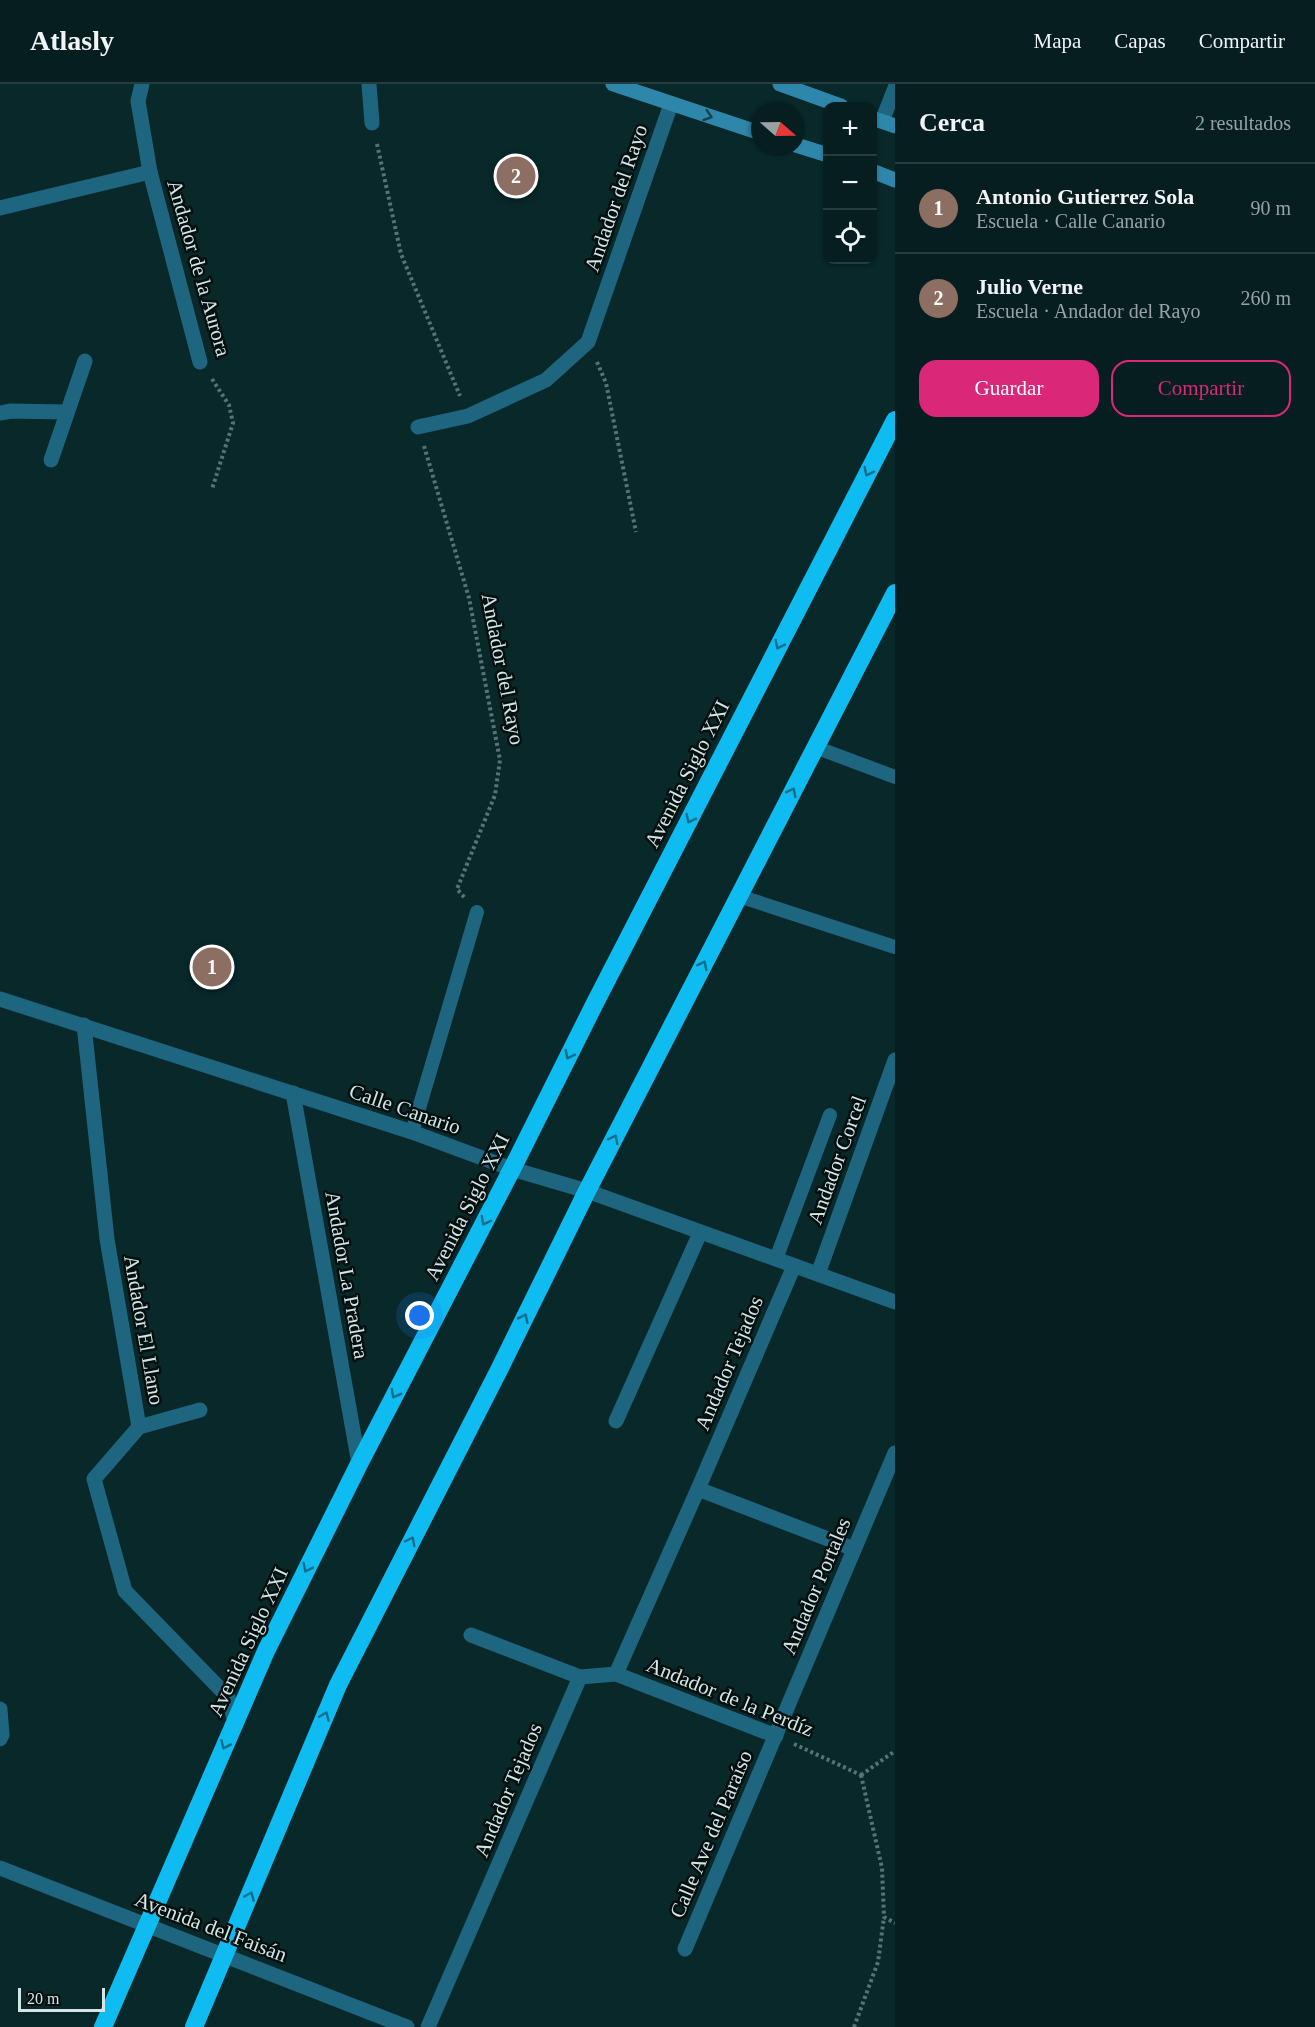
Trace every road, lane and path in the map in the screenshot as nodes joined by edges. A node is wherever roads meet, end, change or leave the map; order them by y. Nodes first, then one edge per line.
1 (142, 84) edge
2 (369, 84) edge
3 (613, 84) edge
4 (780, 84) edge
5 (895, 88) edge
6 (830, 102) edge
7 (670, 104) junction
8 (883, 122) edge
9 (372, 123) joint
10 (751, 130) edge
11 (805, 148) edge
12 (823, 153) edge
13 (150, 172) junction
14 (877, 173) edge
15 (895, 180) edge
16 (0, 208) edge
17 (588, 342) junction
18 (85, 362) dead end
19 (200, 362) joint
20 (66, 412) junction
21 (0, 413) edge
22 (468, 416) junction
23 (895, 420) edge
24 (418, 427) joint
25 (51, 460) dead end
26 (212, 489) dead end
27 (636, 532) dead end
28 (895, 592) edge
29 (815, 747) junction
30 (895, 777) edge
31 (739, 896) junction
32 (477, 912) joint
33 (895, 947) edge
34 (0, 999) edge
35 (84, 1024) junction
36 (895, 1060) edge
37 (293, 1093) junction
38 (830, 1114) dead end
39 (412, 1132) junction
40 (512, 1169) junction
41 (587, 1191) junction
42 (700, 1233) junction
43 (776, 1259) junction
44 (794, 1266) junction
45 (818, 1274) junction
46 (895, 1302) edge
47 (200, 1410) dead end
48 (616, 1421) dead end
49 (139, 1427) junction
50 (895, 1453) edge
51 (358, 1464) junction
52 (698, 1490) junction
53 (854, 1549) junction
54 (471, 1635) dead end
55 (616, 1674) junction
56 (580, 1677) junction
57 (0, 1709) edge
58 (235, 1722) junction
59 (776, 1736) junction
60 (0, 1739) edge
61 (895, 1751) edge
62 (861, 1775) junction
63 (0, 1868) edge
64 (884, 1917) junction
65 (895, 1923) edge
66 (147, 1925) junction
67 (685, 1949) dead end
68 (225, 1955) junction
69 (103, 2027) edge
70 (194, 2027) edge
71 (407, 2027) edge
72 (428, 2027) edge
73 (854, 2027) edge

1 - 13 street, Andador de la Aurora
2 - 9 street
3 - 7 street
4 - 6 street
5 - 8 street
7 -> 10 street
7 - 17 street, Andador del Rayo
9 - 22 path
11 - 12 street
13 - 16 street
13 - 19 street, Andador de la Aurora
14 - 15 street
17 - 22 street, Andador del Rayo
17 - 27 path
18 - 20 street
19 - 26 path, Andador de la Aurora
20 - 21 street
20 - 25 street
22 - 24 street, Andador del Rayo
23 -> 40 highway, Avenida Siglo XXI
24 - 32 path, Andador del Rayo
28 - 29 highway
29 - 30 lane
31 -> 29 highway
31 - 33 lane
41 -> 31 highway
32 - 39 lane
34 - 35 street, Calle Canario
35 - 37 street, Calle Canario
35 - 49 street, Andador El Llano
36 - 45 street, Andador Corcel
37 - 39 street, Calle Canario
37 - 51 street, Andador La Pradera
38 - 43 lane
39 - 40 street, Calle Canario
40 - 41 street, Calle Canario
40 -> 51 highway, Avenida Siglo XXI
41 - 42 street, Calle Canario
68 -> 41 highway
42 - 43 street, Calle Canario
42 - 48 street
43 - 44 street, Calle Canario
44 - 45 street, Calle Canario
44 - 52 street, Andador Tejados
45 - 46 street, Calle Canario
47 - 49 street, Andador El Llano
49 - 58 street, Andador El Llano
50 - 53 street, Andador Portales
51 -> 58 highway, Avenida Siglo XXI
52 - 53 street
52 - 55 street, Andador Tejados
53 - 59 street, Andador Portales
54 - 56 street
55 - 56 street, Andador de la Perdíz
55 - 59 street, Andador de la Perdíz
56 - 72 street, Andador Tejados
57 - 60 street
58 -> 66 highway, Avenida Siglo XXI
59 - 62 path, Andador de la Perdíz
59 - 67 street, Calle Ave del Paraíso
61 - 62 path
62 - 64 path
63 - 66 street, Avenida del Faisán
64 - 65 path
64 - 73 path
66 - 68 street, Avenida del Faisán
66 - 69 highway, Avenida Siglo XXI
68 - 70 highway
68 - 71 street, Avenida del Faisán

